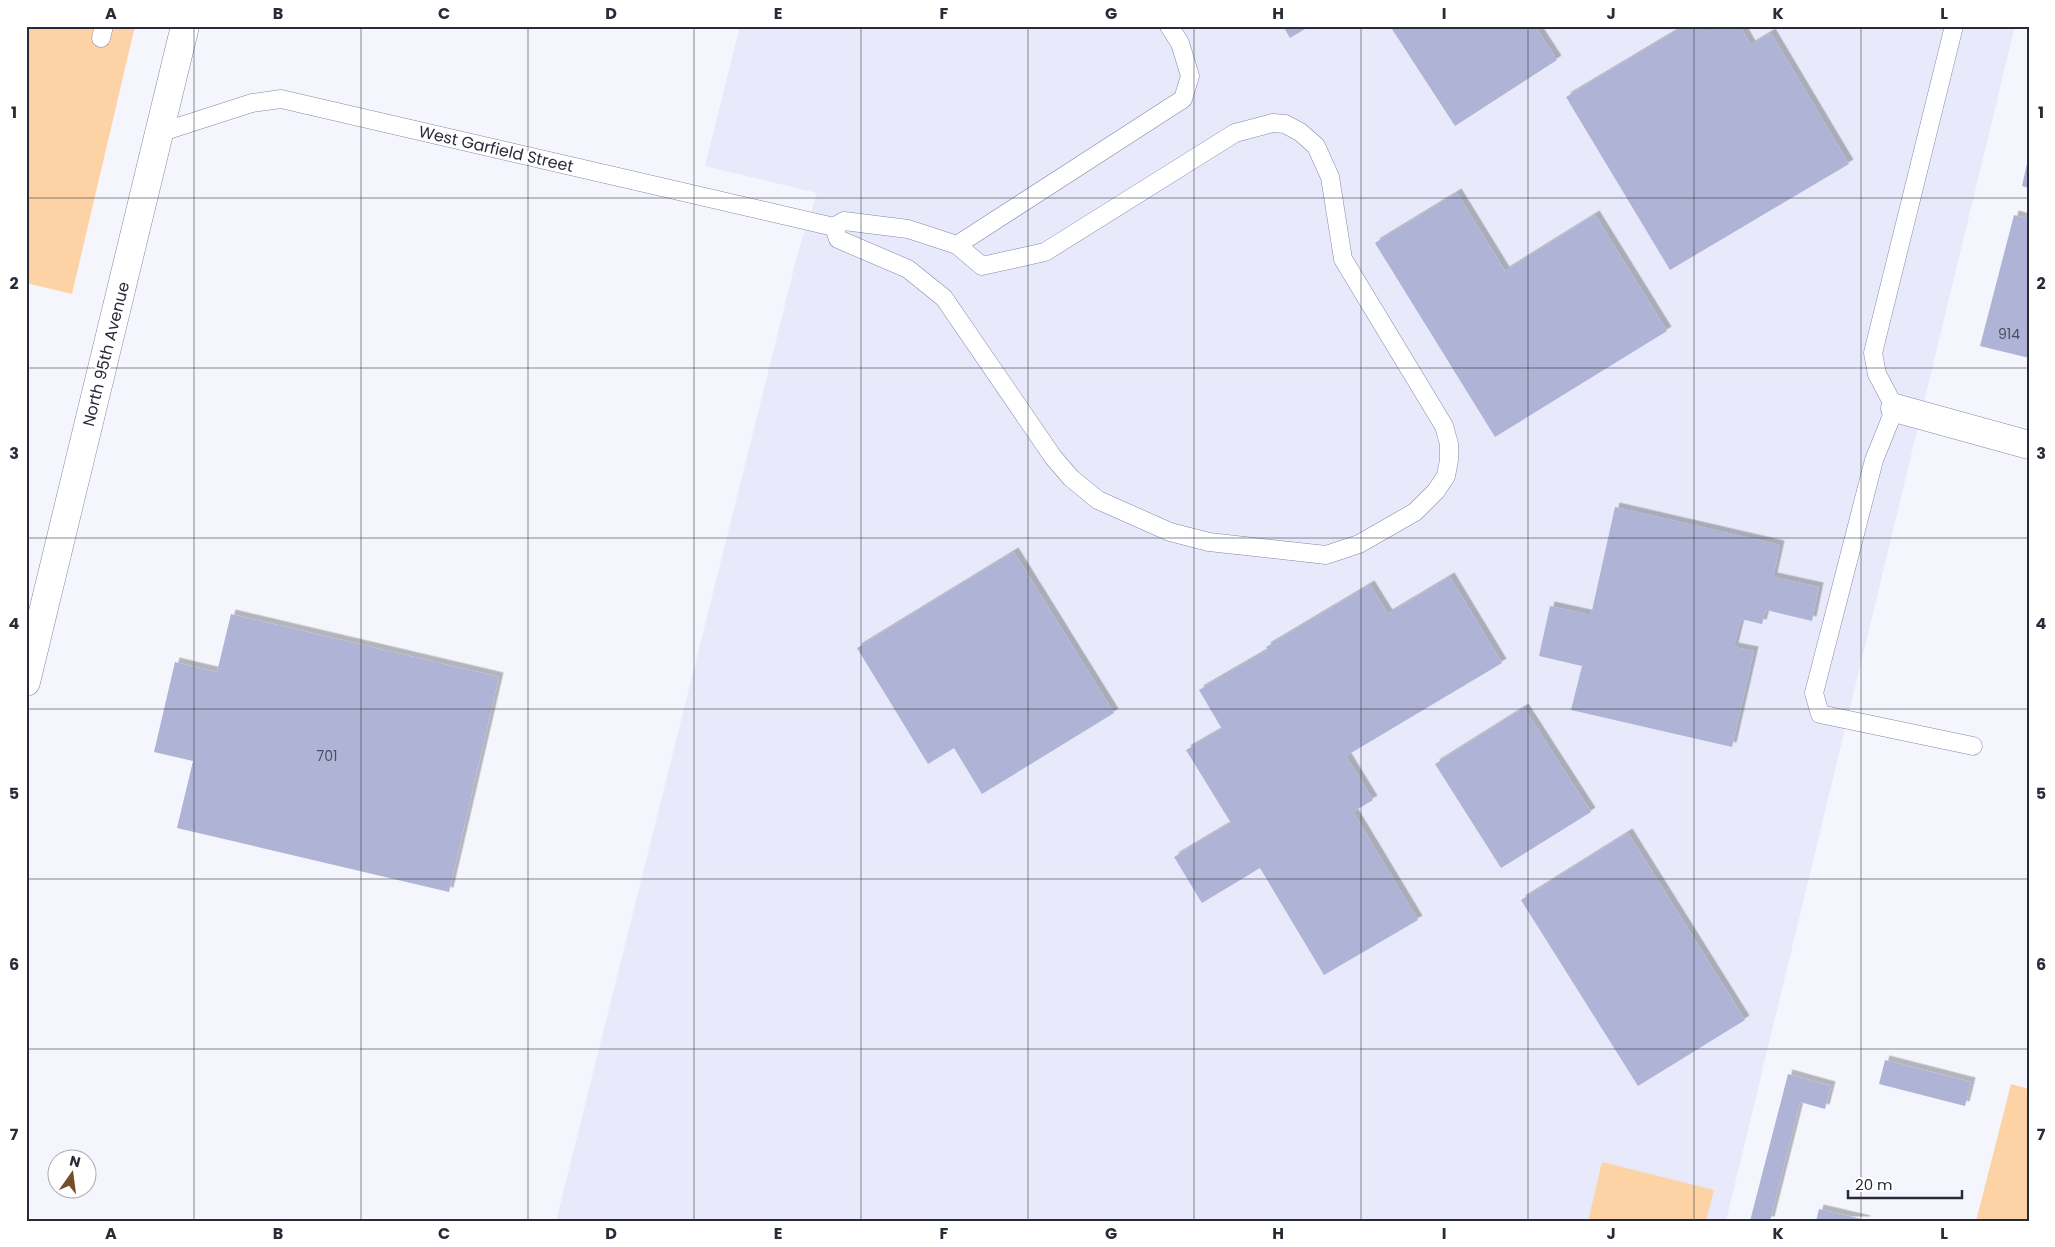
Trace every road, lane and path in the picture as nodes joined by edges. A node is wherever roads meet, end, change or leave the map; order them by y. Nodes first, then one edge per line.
1 (185, 26) edge
2 (1169, 26) edge
3 (1954, 26) edge
4 (159, 133) junction
5 (834, 227) junction
6 (957, 245) junction
7 (1895, 408) junction
8 (2029, 445) edge
9 (26, 682) edge
10 (1972, 746) dead end

1 - 4 street, North 95th Avenue
2 - 6 lane
3 - 7 lane
4 - 5 lane, West Garfield Street
4 - 9 street, North 95th Avenue
5 - 6 lane
5 - 6 lane
7 - 8 street
7 - 10 lane

